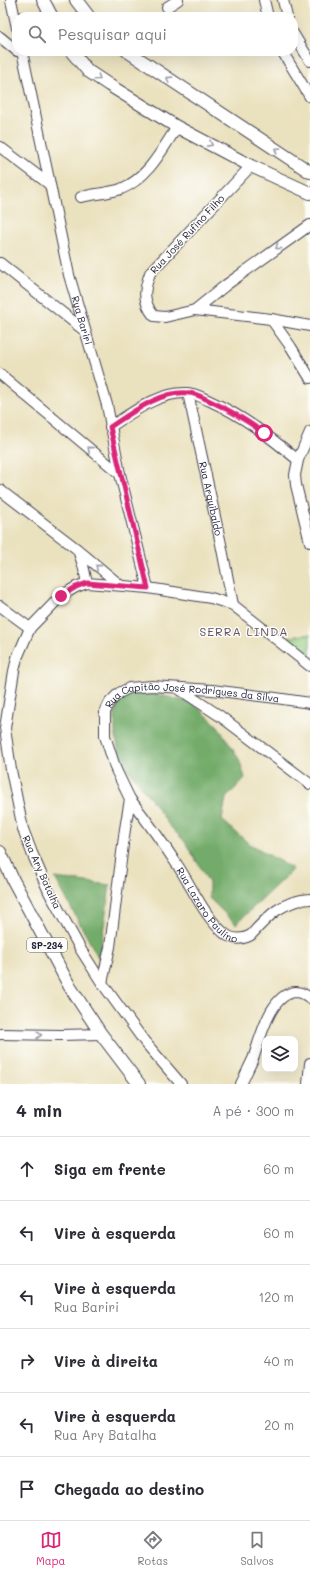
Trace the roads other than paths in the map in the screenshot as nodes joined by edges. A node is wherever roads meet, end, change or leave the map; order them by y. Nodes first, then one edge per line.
1 (11, 0) edge
2 (76, 0) edge
3 (178, 0) edge
4 (264, 0) edge
5 (283, 0) edge
6 (46, 2) edge
7 (167, 7) dead end
8 (14, 12) edge
9 (50, 12) edge
10 (85, 12) edge
11 (267, 12) edge
12 (286, 12) edge
13 (0, 37) edge
14 (298, 41) edge
15 (12, 46) edge
16 (21, 56) edge
17 (75, 56) edge
18 (135, 56) edge
19 (285, 56) edge
20 (310, 61) edge
21 (310, 97) edge
22 (177, 127) junction
23 (0, 147) edge
24 (251, 166) junction
25 (310, 172) edge
26 (49, 184) junction
27 (308, 190) edge
28 (81, 197) dead end
29 (310, 225) edge
30 (0, 264) edge
31 (195, 310) junction
32 (271, 319) junction
33 (310, 326) edge
34 (85, 331) junction
35 (0, 374) edge
36 (310, 378) edge
37 (188, 392) junction
38 (110, 427) junction
39 (310, 432) edge
40 (298, 460) junction
41 (120, 474) junction
42 (0, 490) edge
43 (310, 542) edge
44 (77, 549) junction
45 (87, 583) junction
46 (120, 585) junction
47 (148, 588) junction
48 (233, 605) junction
49 (0, 606) edge
50 (30, 628) junction
51 (307, 663) edge
52 (310, 669) edge
53 (178, 688) junction
54 (310, 696) edge
55 (299, 702) junction
56 (310, 703) edge
57 (310, 783) edge
58 (130, 799) junction
59 (0, 852) edge
60 (310, 899) edge
61 (102, 983) junction
62 (310, 998) edge
63 (0, 1034) edge
64 (101, 1034) junction
65 (310, 1063) edge
66 (139, 1084) edge
67 (181, 1084) edge
68 (241, 1084) edge
69 (308, 1084) edge

1 - 8 street
2 - 10 main road
3 - 7 street
4 - 11 street
5 - 12 street
6 - 9 main road
13 - 15 street
14 - 20 street
16 - 26 street, Rua Bariri
17 -> 22 main road
25 -> 18 main road
19 - 21 street
22 -> 24 main road
22 - 28 street
23 - 26 street
24 - 27 main road
24 - 31 street, Rua José Rufino Filho
26 - 34 street, Rua Bariri
29 -> 31 street, Rua José Rufino Filho
30 - 34 street
31 - 32 street
32 - 33 street
32 - 36 street
34 - 38 street, Rua Bariri
41 -> 35 street
37 - 38 street
37 - 40 street
37 - 48 street, Rua Arquibaldo
38 - 41 street, Rua Bariri
39 - 40 street
40 - 43 street
41 - 47 street, Rua Bariri
42 - 44 street
44 - 45 street
46 -> 44 street
45 - 46 street
45 - 50 street, Rua Ary Batalha
46 - 47 street
47 - 48 street
48 - 51 street
49 - 50 street
50 - 61 street, Rua Ary Batalha
51 - 52 street
53 - 55 street, Rua Capitão José Rodrigues da Silva
53 - 57 street
53 - 58 street, Rua Capitão José Rodrigues da Silva
54 - 55 street, Rua Capitão José Rodrigues da Silva
55 - 56 street, Rua Capitão José Rodrigues da Silva
58 - 60 street, Rua Lazaro Paulino
58 - 61 street
59 - 64 main road, SP-234
61 - 67 street, Rua Ary Batalha
62 - 68 street
63 -> 64 street
64 - 66 main road, SP-234
65 - 69 street

